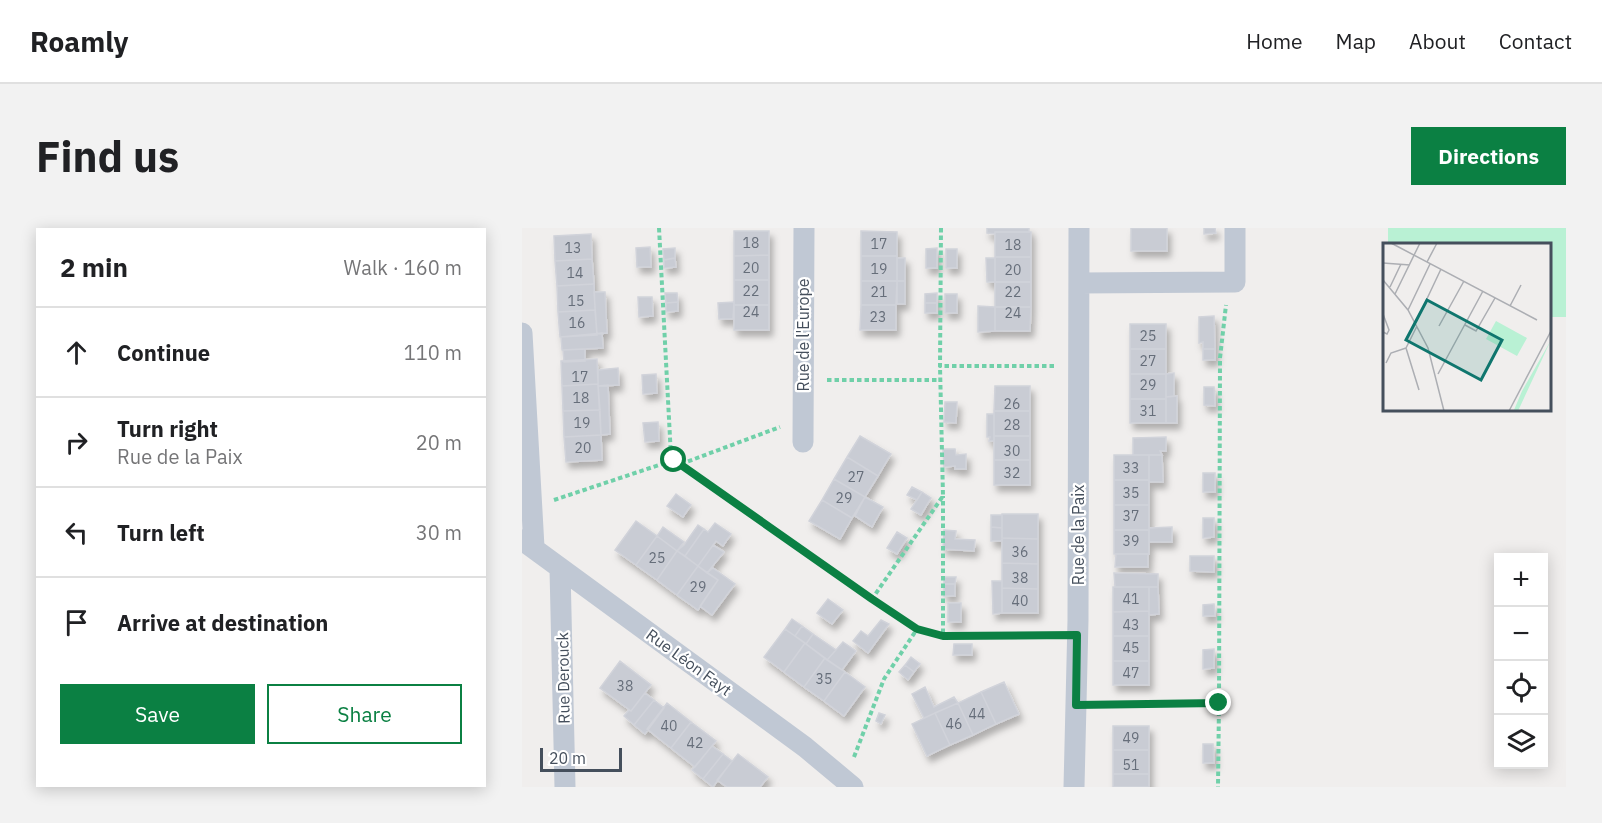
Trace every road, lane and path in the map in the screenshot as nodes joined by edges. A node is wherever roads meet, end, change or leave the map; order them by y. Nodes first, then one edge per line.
1 (659, 228) edge
2 (804, 228) edge
3 (940, 228) edge
4 (1079, 228) edge
5 (1235, 228) edge
6 (1228, 282) junction
7 (1079, 283) junction
8 (522, 333) edge
9 (940, 366) junction
10 (1079, 366) junction
11 (803, 380) junction
12 (940, 380) junction
13 (803, 418) junction
14 (802, 441) dead end
15 (674, 460) junction
16 (680, 465) junction
17 (943, 496) junction
18 (532, 507) junction
19 (528, 543) edge
20 (560, 569) junction
21 (872, 599) junction
22 (917, 629) junction
23 (1077, 635) junction
24 (943, 636) junction
25 (1219, 703) junction
26 (1076, 705) junction
27 (849, 784) edge
28 (565, 787) edge
29 (1074, 787) edge
30 (1218, 787) edge

1 - 15 path
2 - 11 street, Rue de l'Europe
3 - 9 path
4 - 7 street, Rue de la Paix
5 - 6 street
6 - 7 street
6 - 25 path
7 - 10 street, Rue de la Paix
8 - 18 street
9 - 10 path
9 - 12 path
10 - 23 street, Rue de la Paix
11 - 12 path
11 - 13 street, Rue de l'Europe
12 - 17 path
13 - 14 street, Rue de l'Europe
13 - 16 path
15 - 16 path
15 - 18 path
16 - 21 path
17 - 21 path
17 - 24 path
18 - 19 street
19 - 20 street, Rue Léon Fayt
20 - 27 street, Rue Léon Fayt
20 - 28 street, Rue Derouck
21 - 22 path
22 - 24 path
22 - 27 path
23 - 24 path
23 - 26 street, Rue de la Paix
25 - 26 path
25 - 30 path
26 - 29 street, Rue de la Paix

